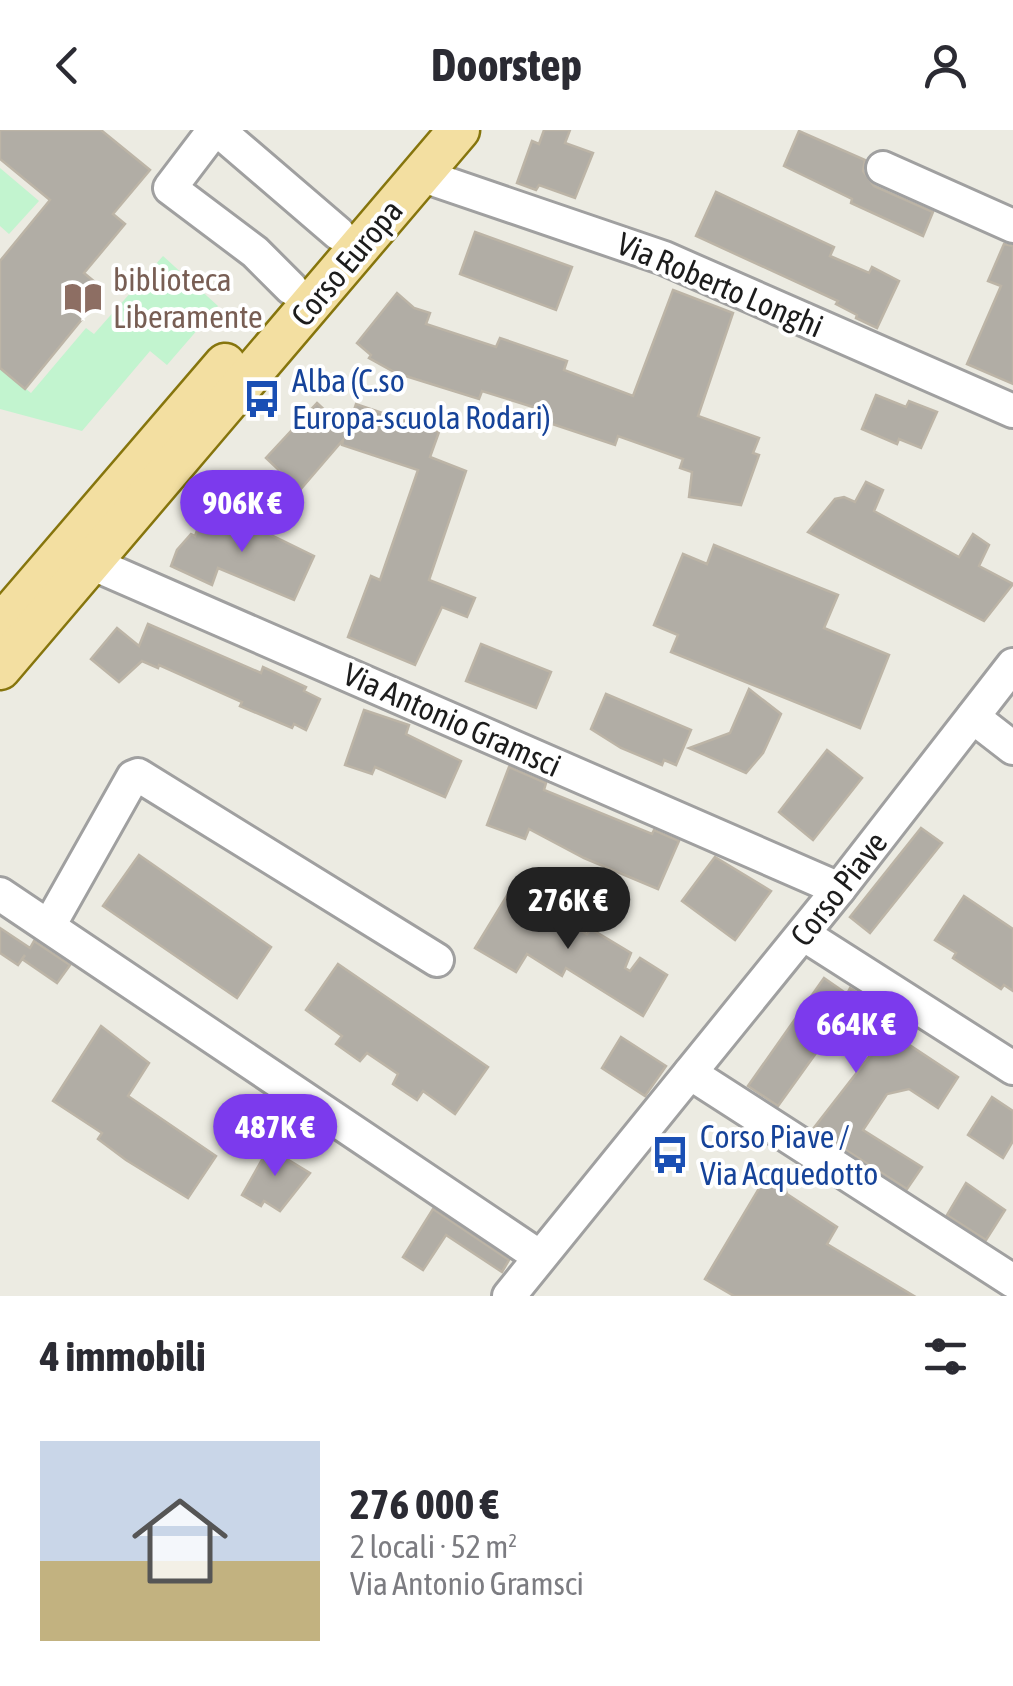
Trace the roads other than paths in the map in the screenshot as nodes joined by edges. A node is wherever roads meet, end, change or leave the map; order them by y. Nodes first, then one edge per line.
1 (216, 130) edge
2 (426, 130) edge
3 (460, 130) edge
4 (883, 168) dead end
5 (422, 175) junction
6 (1013, 226) edge
7 (338, 232) junction
8 (291, 288) junction
9 (1013, 411) edge
10 (81, 554) junction
11 (0, 626) edge
12 (1013, 665) edge
13 (0, 668) edge
14 (973, 717) junction
15 (1013, 748) edge
16 (840, 889) junction
17 (0, 894) edge
18 (49, 926) junction
19 (803, 934) junction
20 (437, 960) dead end
21 (1013, 1068) edge
22 (690, 1073) junction
23 (540, 1257) junction
24 (1013, 1281) edge
25 (509, 1296) edge

1 - 7 street
1 - 8 street
2 - 7 main road, Corso Europa
3 - 5 main road, Corso Europa
4 - 6 street
5 - 9 street, Via Roberto Longhi
5 - 10 main road, Corso Europa
7 - 8 main road, Corso Europa
8 - 10 main road, Corso Europa
10 - 11 main road, Corso Europa
10 - 13 main road, Corso Europa
10 - 16 street, Via Antonio Gramsci
12 - 14 street, Corso Piave
14 - 15 street
14 - 16 street, Corso Piave
16 - 19 street, Corso Piave
17 - 18 street
18 - 20 street
18 - 23 street
19 - 21 street
19 - 22 street, Corso Piave
22 - 23 street, Corso Piave
22 - 24 street
23 - 25 street, Corso Piave

